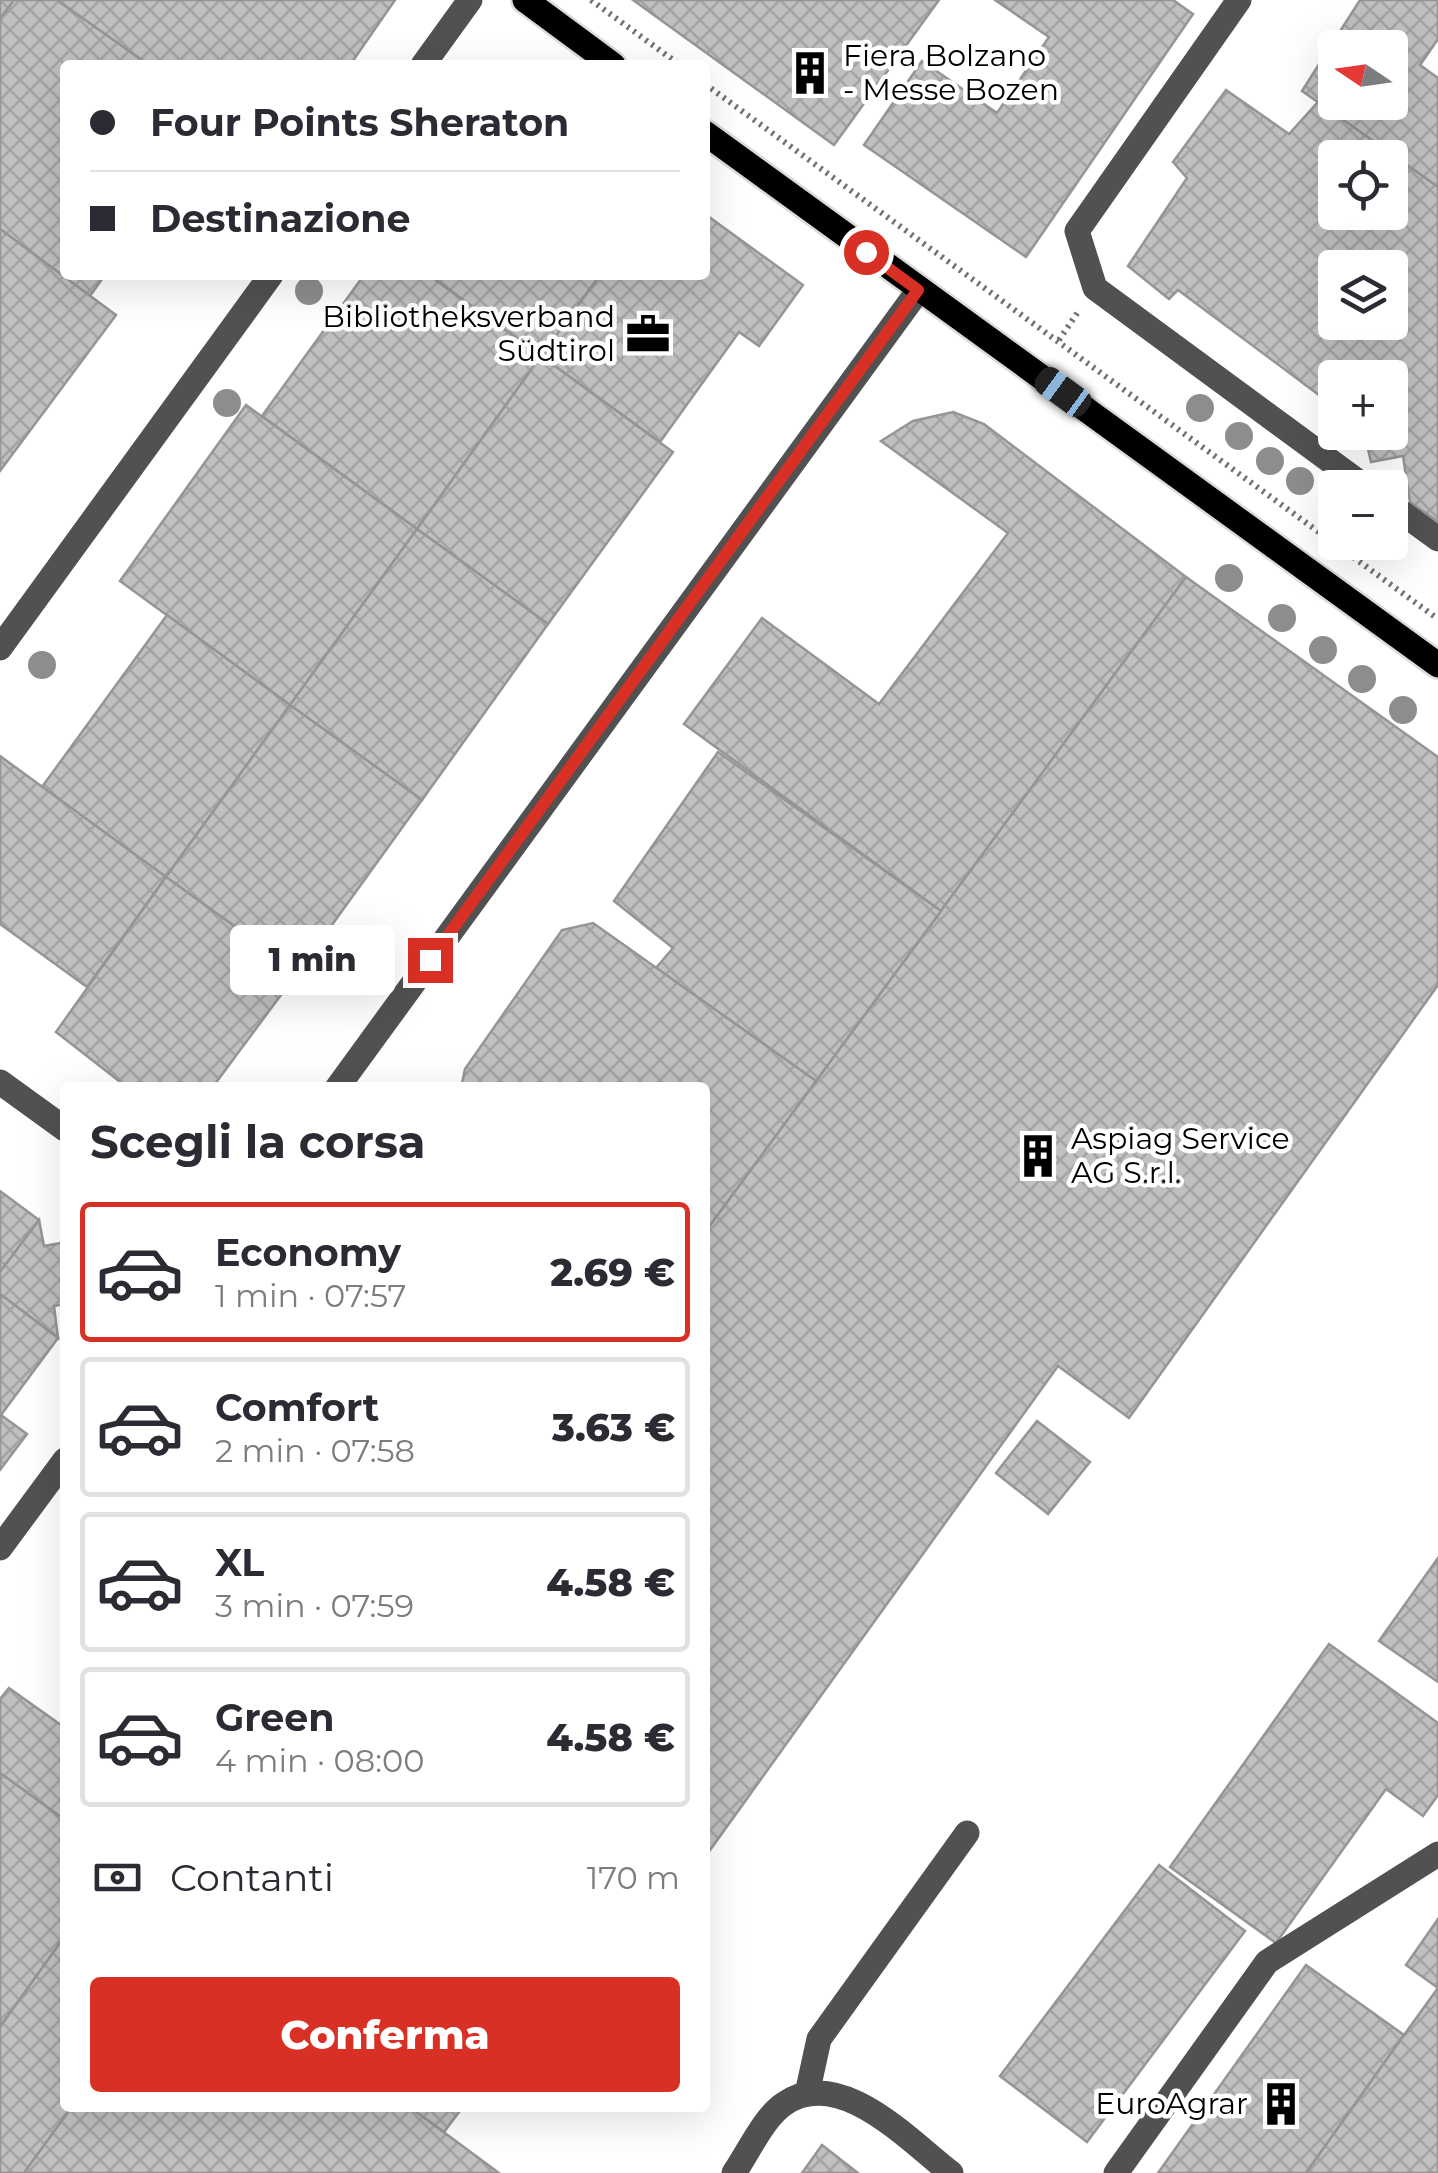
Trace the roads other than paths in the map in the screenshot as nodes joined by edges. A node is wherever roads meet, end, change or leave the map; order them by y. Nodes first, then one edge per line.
1 (470, 0) edge
2 (524, 0) edge
3 (1239, 0) edge
4 (427, 60) edge
5 (606, 60) edge
6 (710, 137) edge
7 (267, 280) edge
8 (918, 290) junction
9 (1343, 470) edge
10 (1408, 517) edge
11 (1438, 539) edge
12 (0, 648) edge
13 (1438, 665) edge
14 (0, 1082) edge
15 (341, 1082) edge
16 (60, 1124) edge
17 (60, 1467) edge
18 (0, 1548) edge
19 (968, 1834) dead end
20 (1438, 1854) edge
21 (807, 2094) junction
22 (734, 2173) edge
23 (950, 2173) edge
24 (1116, 2173) edge

1 - 4 street
2 - 5 main road
3 - 9 street
6 - 8 main road
7 - 12 street
8 - 13 main road
8 - 15 street
10 - 11 street
14 - 16 street
17 - 18 street
19 - 21 street
20 - 24 street
21 - 22 street
21 - 23 street

